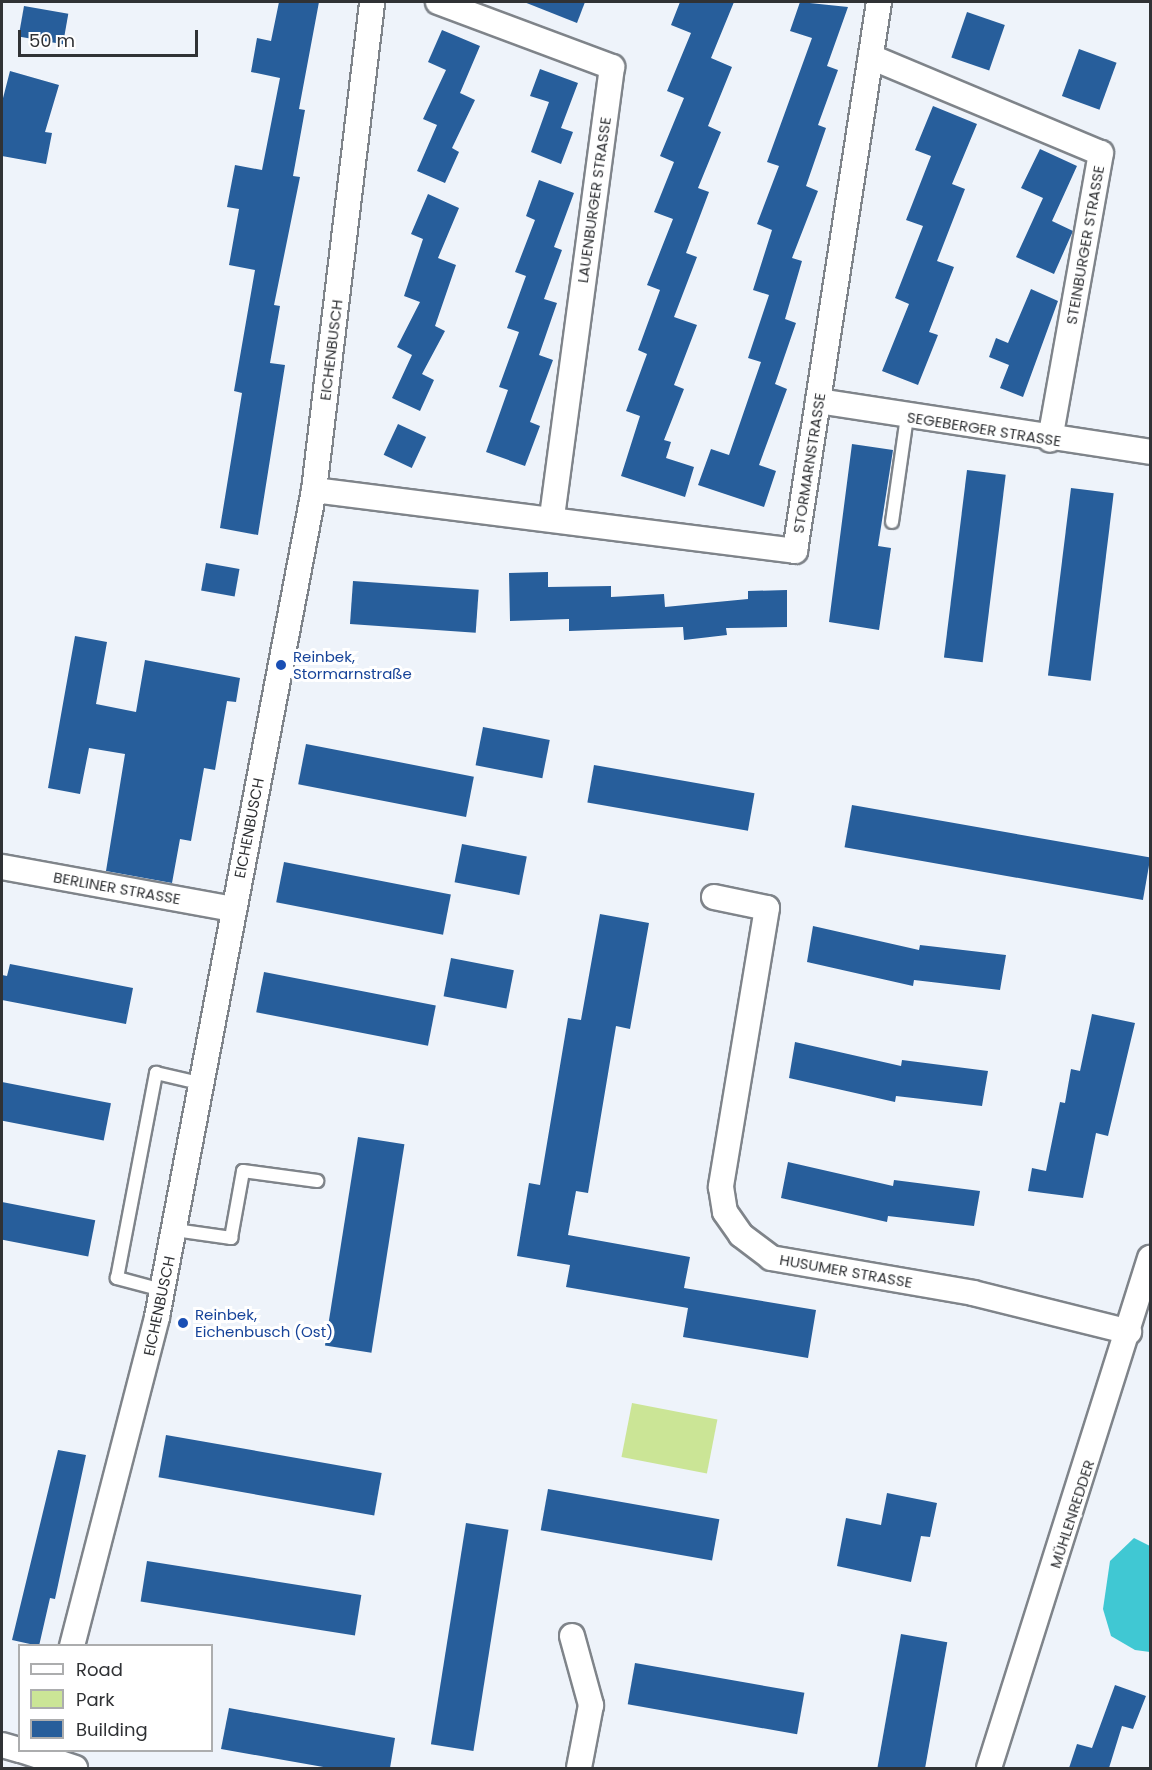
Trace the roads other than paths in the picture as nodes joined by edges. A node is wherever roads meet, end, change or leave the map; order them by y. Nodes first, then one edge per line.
1 (372, 2) edge
2 (438, 2) edge
3 (879, 2) edge
4 (871, 57) junction
5 (818, 401) junction
6 (907, 416) junction
7 (1050, 440) junction
8 (1150, 452) edge
9 (314, 490) junction
10 (552, 517) junction
11 (892, 522) dead end
12 (2, 867) edge
13 (714, 897) dead end
14 (234, 909) junction
15 (204, 1084) junction
16 (317, 1181) dead end
17 (175, 1230) junction
18 (1150, 1258) edge
19 (162, 1290) junction
20 (1129, 1332) junction
21 (572, 1636) dead end
22 (73, 1644) edge
23 (2, 1745) edge
24 (18, 1749) edge
25 (28, 1752) edge
26 (65, 1761) edge
27 (579, 1768) edge
28 (989, 1768) edge

1 - 9 street, EICHENBUSCH
2 - 10 street, LAUENBURGER STRASSE
3 - 4 street, STORMARNSTRASSE
4 - 5 street, STORMARNSTRASSE
4 - 7 street, STEINBURGER STRASSE
5 - 6 street, SEGEBERGER STRASSE
5 - 10 street, STORMARNSTRASSE
6 - 7 street, SEGEBERGER STRASSE
6 - 11 lane
7 - 8 street, SEGEBERGER STRASSE
9 - 10 street, STORMARNSTRASSE
9 - 14 street, EICHENBUSCH
12 - 14 street, BERLINER STRASSE
13 - 20 street, HUSUMER STRASSE
14 - 15 street, EICHENBUSCH
15 - 17 street, EICHENBUSCH
15 - 19 lane
16 - 17 lane
17 - 19 street, EICHENBUSCH
18 - 20 street, MÜHLENREDDER
19 - 22 street, EICHENBUSCH
20 - 28 street, MÜHLENREDDER
21 - 27 street
23 - 24 street
25 - 26 street

